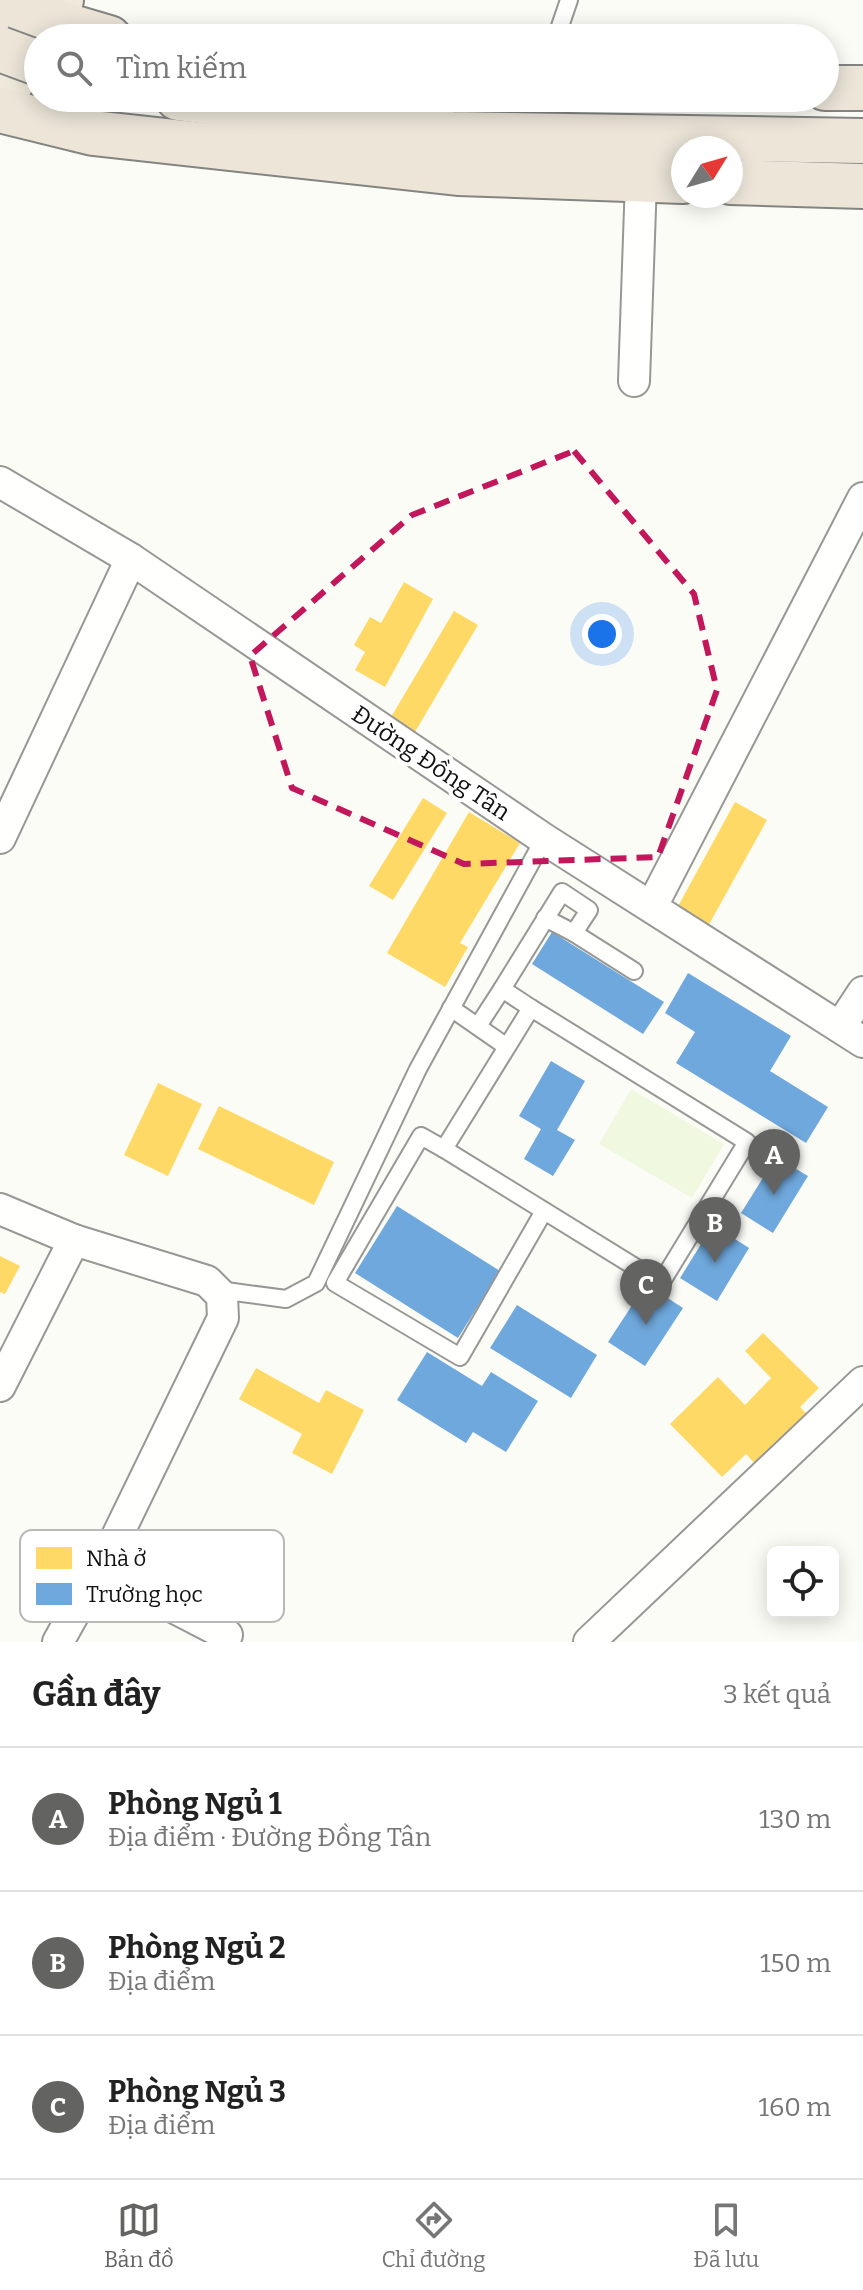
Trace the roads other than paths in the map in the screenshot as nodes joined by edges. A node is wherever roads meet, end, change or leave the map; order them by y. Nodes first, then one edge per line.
1 (569, 0) edge
2 (55, 10) edge
3 (0, 22) edge
4 (82, 24) edge
5 (561, 24) edge
6 (0, 49) edge
7 (24, 58) edge
8 (24, 61) edge
9 (839, 88) edge
10 (863, 88) edge
11 (0, 101) edge
12 (0, 110) edge
13 (284, 112) edge
14 (863, 141) edge
15 (653, 166) edge
16 (743, 182) edge
17 (863, 186) edge
18 (634, 381) dead end
19 (0, 482) edge
20 (863, 498) edge
21 (131, 559) junction
22 (0, 838) edge
23 (544, 839) junction
24 (652, 906) junction
25 (545, 918) junction
26 (574, 933) junction
27 (634, 971) dead end
28 (502, 989) junction
29 (863, 992) edge
30 (451, 1008) junction
31 (531, 1008) junction
32 (478, 1026) junction
33 (852, 1034) edge
34 (507, 1047) junction
35 (444, 1149) junction
36 (0, 1209) edge
37 (544, 1211) junction
38 (74, 1240) junction
39 (219, 1290) junction
40 (863, 1382) edge
41 (0, 1386) edge
42 (119, 1530) edge
43 (69, 1622) edge
44 (202, 1622) edge
45 (227, 1635) dead end
46 (58, 1642) edge
47 (589, 1642) edge

1 - 5 lane
2 - 3 highway
2 - 4 highway
6 - 7 highway, bridge
8 - 11 main road
9 - 10 highway
12 - 15 highway
13 - 15 highway
14 - 15 highway
15 - 18 street
16 - 17 highway
19 - 21 street, Đường Đồng Tân
20 - 24 street
21 - 22 street
21 - 23 street, Đường Đồng Tân
23 - 24 street, Đường Đồng Tân
23 - 30 lane
24 - 33 street, Đường Đồng Tân
25 - 26 lane
25 - 26 lane
25 - 28 lane
26 - 27 lane
28 - 31 lane
28 - 32 lane
29 - 33 street
30 - 32 lane
30 - 39 lane
31 - 34 lane
31 - 37 lane
32 - 34 lane
34 - 35 lane
35 - 37 lane
35 - 37 lane
36 - 38 street
38 - 39 street
38 - 41 street
39 - 42 street
40 - 47 street
43 - 46 street
44 - 45 street

